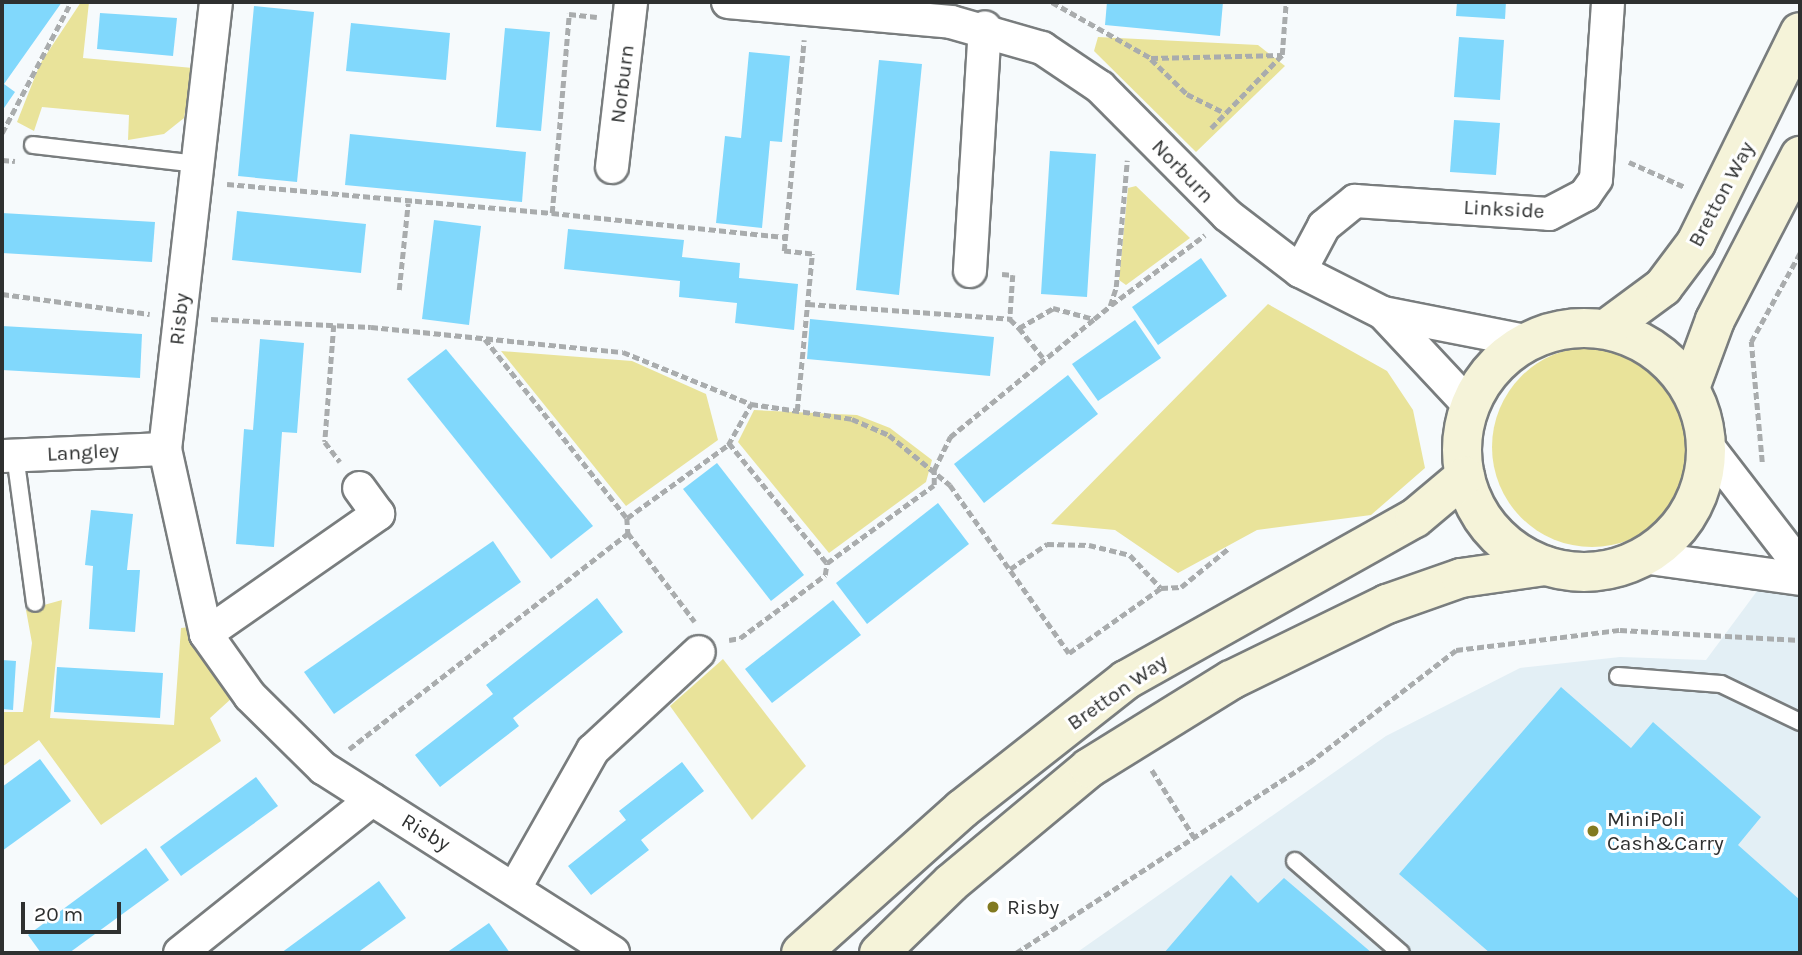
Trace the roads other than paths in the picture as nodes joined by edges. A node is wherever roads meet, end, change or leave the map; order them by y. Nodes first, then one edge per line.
1 (216, 2) edge
2 (728, 2) edge
3 (1608, 2) edge
4 (866, 6) edge
5 (630, 11) edge
6 (985, 27) junction
7 (1800, 32) edge
8 (33, 145) dead end
9 (1800, 156) edge
10 (612, 167) dead end
11 (195, 172) junction
12 (970, 271) dead end
13 (1300, 271) junction
14 (1383, 313) junction
15 (1606, 329) junction
16 (1526, 341) junction
17 (1690, 388) junction
18 (1469, 405) junction
19 (1706, 444) junction
20 (165, 449) junction
21 (9, 456) edge
22 (1465, 476) junction
23 (359, 488) road end
24 (1642, 557) junction
25 (1545, 566) junction
26 (1800, 566) edge
27 (1800, 579) edge
28 (35, 603) dead end
29 (205, 634) junction
30 (705, 647) road end
31 (1618, 676) dead end
32 (1800, 722) edge
33 (372, 800) junction
34 (1295, 861) dead end
35 (516, 886) junction
36 (180, 953) edge
37 (613, 953) edge
38 (801, 953) edge
39 (879, 953) edge
40 (1401, 953) edge

1 - 11 street, Risby
2 - 4 street, Norburn
3 - 13 street, Linkside
4 - 6 street, Norburn
5 - 10 street, Norburn
6 - 12 street
6 - 13 street, Norburn
7 - 15 street, Bretton Way
8 - 11 lane
9 - 17 street
11 - 20 street, Risby
13 - 14 street, Norburn
14 - 16 street, Norburn
14 - 18 street, Norburn
15 - 16 street
15 - 17 street
16 - 18 street
17 - 19 street
18 - 22 street
19 - 24 street
19 - 26 street
20 - 21 street, Langley
20 - 29 street, Risby
21 - 28 lane
22 - 25 street
22 - 38 street, Bretton Way
23 - 29 street
24 - 25 street
24 - 27 street
25 - 39 street
29 - 33 street, Risby
30 - 35 street
31 - 32 lane
33 - 35 street, Risby
33 - 36 street
34 - 40 lane
35 - 37 street, Risby

